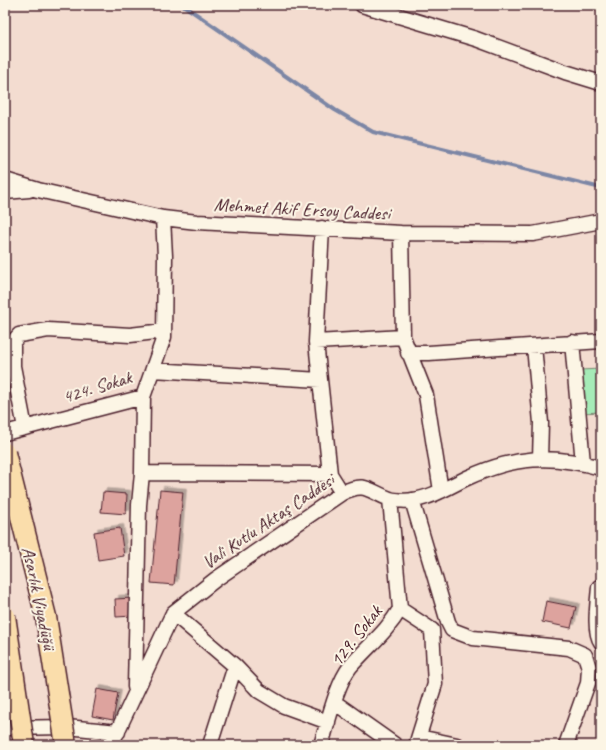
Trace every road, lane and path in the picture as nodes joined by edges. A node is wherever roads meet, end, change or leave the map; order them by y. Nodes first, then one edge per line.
1 (362, 5) edge
2 (601, 83) edge
3 (5, 180) edge
4 (38, 190) junction
5 (5, 192) edge
6 (163, 218) junction
7 (601, 222) edge
8 (322, 228) junction
9 (401, 233) junction
10 (164, 331) junction
11 (403, 337) junction
12 (601, 341) edge
13 (316, 342) junction
14 (572, 342) junction
15 (534, 346) junction
16 (408, 353) junction
17 (153, 370) junction
18 (320, 380) junction
19 (144, 397) junction
20 (25, 428) junction
21 (5, 433) edge
22 (5, 452) edge
23 (540, 459) junction
24 (583, 463) junction
25 (601, 468) edge
26 (142, 473) junction
27 (330, 474) junction
28 (440, 491) junction
29 (342, 494) junction
30 (390, 499) junction
31 (412, 500) junction
32 (601, 587) edge
33 (400, 609) junction
34 (173, 613) junction
35 (5, 616) edge
36 (601, 642) edge
37 (235, 666) junction
38 (135, 694) junction
39 (334, 702) junction
40 (328, 722) junction
41 (5, 728) edge
42 (118, 732) junction
43 (418, 741) edge
44 (24, 745) edge
45 (66, 745) edge
46 (110, 745) edge
47 (210, 745) edge
48 (322, 745) edge
49 (395, 745) edge
50 (457, 745) edge
51 (566, 745) edge

1 - 2 street
3 - 4 street, Mehmet Akif Ersoy Caddesi
4 - 5 street
4 - 6 street, Mehmet Akif Ersoy Caddesi
6 - 8 street, Mehmet Akif Ersoy Caddesi
6 - 10 street, 424. Sokak
7 - 9 street, Mehmet Akif Ersoy Caddesi
8 - 9 street, Mehmet Akif Ersoy Caddesi
8 - 13 street
9 - 11 street
10 - 17 street, 424. Sokak
10 - 20 street
11 - 13 street
11 - 16 street
12 - 14 street
13 - 18 street
14 - 15 street
14 - 24 street
15 - 16 street
15 - 23 street
16 - 28 street
17 - 18 street
17 - 19 street, 424. Sokak
18 - 27 street
19 - 20 street, 424. Sokak
19 - 26 street
20 - 21 street, 424. Sokak
22 - 45 highway, Asarlık Viyadüğü, bridge
23 - 24 street, Vali Kutlu Aktaş Caddesi
23 - 28 street, Vali Kutlu Aktaş Caddesi
24 - 25 street, Vali Kutlu Aktaş Caddesi
26 - 27 street
26 - 38 street
27 - 29 street
28 - 31 street, Vali Kutlu Aktaş Caddesi
29 - 30 street, Vali Kutlu Aktaş Caddesi
29 - 34 street, Vali Kutlu Aktaş Caddesi
30 - 31 street, Vali Kutlu Aktaş Caddesi
30 - 33 street, 129. Sokak
31 - 51 street
32 - 36 street
33 - 39 street, 129. Sokak
33 - 43 street
34 - 37 street
34 - 38 street, Vali Kutlu Aktaş Caddesi
35 - 44 highway, Asarlık Viyadüğü, bridge
37 - 40 street
37 - 47 street
38 - 42 street, Vali Kutlu Aktaş Caddesi
39 - 40 street, 129. Sokak
39 - 49 street
40 - 48 street, 129. Sokak
41 - 42 street
42 - 46 street, Vali Kutlu Aktaş Caddesi
43 - 50 street

